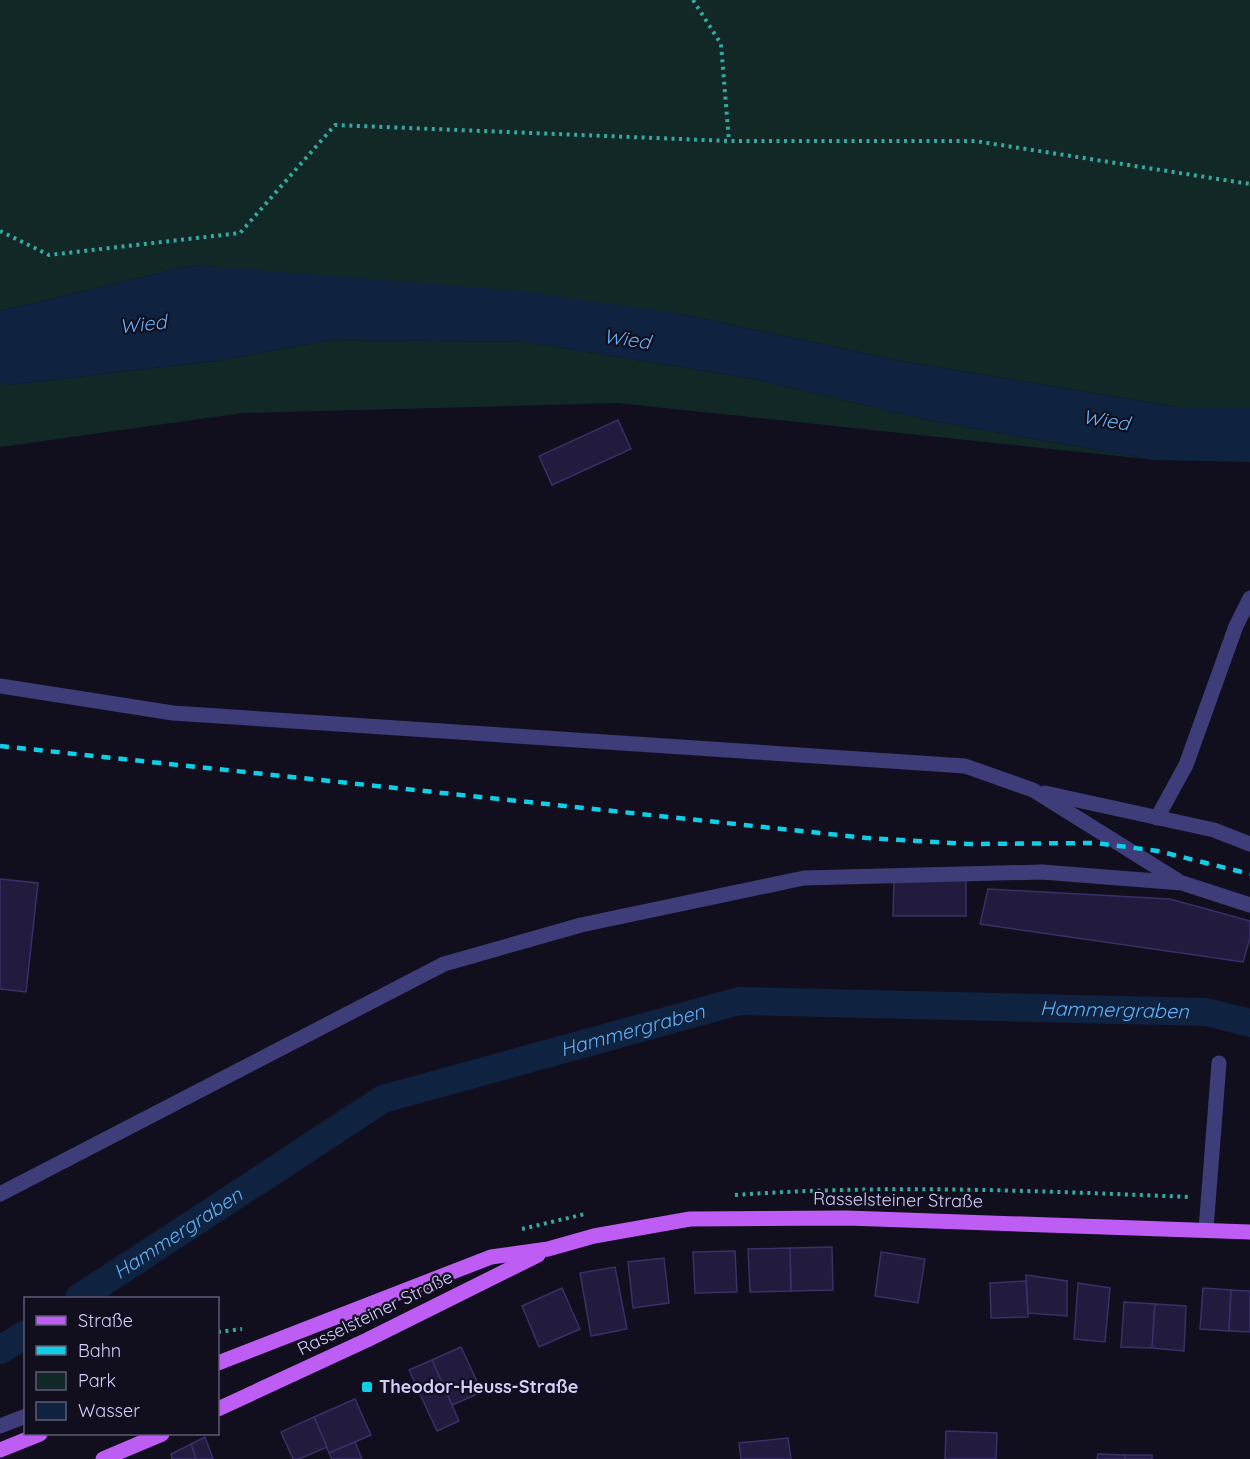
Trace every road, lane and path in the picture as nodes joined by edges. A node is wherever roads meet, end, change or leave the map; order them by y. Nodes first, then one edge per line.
1 (693, 0) edge
2 (729, 141) junction
3 (1250, 184) edge
4 (0, 231) edge
5 (1250, 598) edge
6 (0, 686) edge
7 (1033, 790) junction
8 (1156, 818) junction
9 (1250, 844) edge
10 (1182, 883) junction
11 (1250, 905) edge
12 (1219, 1063) dead end
13 (0, 1194) edge
14 (1206, 1229) junction
15 (1250, 1232) edge
16 (548, 1249) junction
17 (219, 1363) edge
18 (219, 1409) edge
19 (24, 1417) edge
20 (0, 1426) edge
21 (38, 1435) edge
22 (160, 1435) edge
23 (0, 1450) edge
24 (103, 1459) edge

1 - 2 path
2 - 3 path
2 - 4 path
5 - 8 lane
6 - 7 lane
7 - 8 lane
7 - 10 lane
8 - 9 lane
10 - 11 lane
10 - 13 lane
12 - 14 lane
14 - 15 main road, Rasselsteiner Straße
14 - 16 main road, Rasselsteiner Straße
16 - 17 main road, Rasselsteiner Straße
16 - 18 main road, Rasselsteiner Straße
19 - 20 lane
21 - 23 main road
22 - 24 main road

